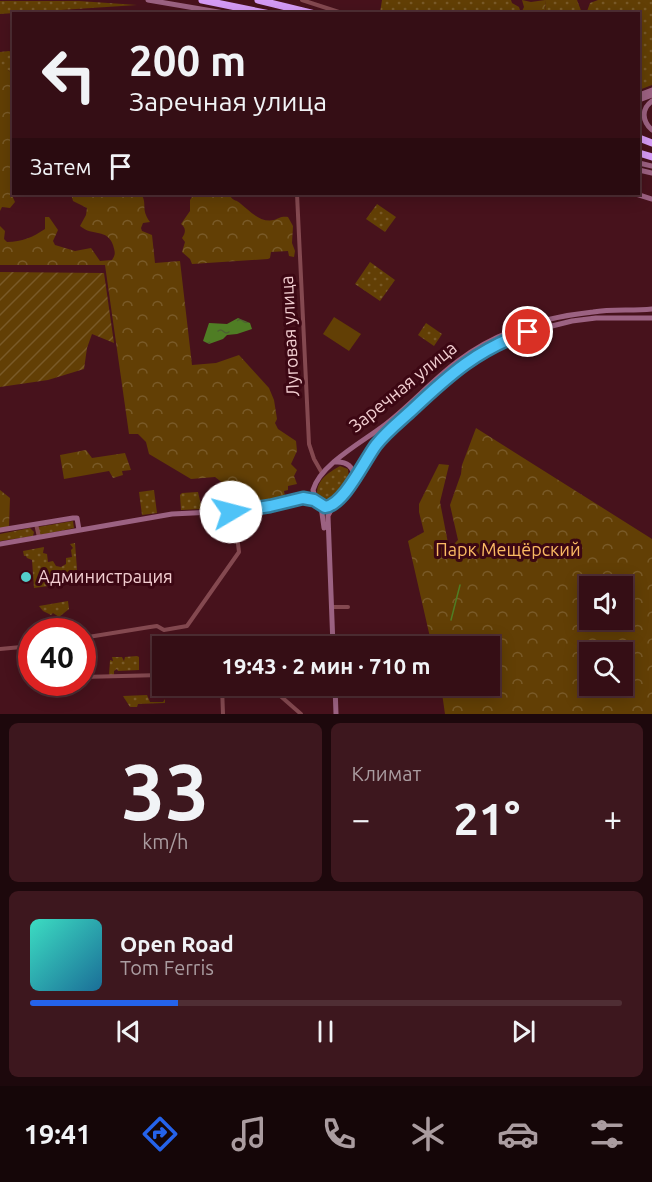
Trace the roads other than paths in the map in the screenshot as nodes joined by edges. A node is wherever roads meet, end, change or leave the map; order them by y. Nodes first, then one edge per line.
1 (148, 0) edge
2 (202, 0) edge
3 (258, 0) edge
4 (302, 0) edge
5 (218, 12) edge
6 (260, 12) edge
7 (307, 12) edge
8 (339, 12) edge
9 (652, 100) edge
10 (652, 130) edge
11 (297, 195) edge
12 (652, 309) edge
13 (652, 318) edge
14 (335, 462) junction
15 (322, 473) junction
16 (353, 480) junction
17 (313, 490) junction
18 (303, 498) junction
19 (319, 503) junction
20 (333, 506) junction
21 (234, 512) junction
22 (36, 524) junction
23 (79, 530) junction
24 (0, 531) edge
25 (39, 537) junction
26 (0, 544) edge
27 (348, 606) dead end
28 (331, 607) junction
29 (96, 636) edge
30 (330, 636) edge
31 (331, 636) edge
32 (18, 647) edge
33 (0, 649) edge
34 (152, 675) edge
35 (96, 677) edge
36 (222, 696) edge
37 (280, 696) edge
38 (333, 696) edge
39 (223, 714) edge
40 (301, 714) edge
41 (334, 714) edge

1 - 5 street
2 - 6 highway
3 - 7 highway
4 - 8 street
9 - 10 street
11 - 15 street, Луговая улица
12 - 14 street, Заречная улица
13 - 16 street, Заречная улица
14 - 15 street, Заречная улица
14 - 16 street
15 - 17 street, Заречная улица
16 - 20 street, Заречная улица
17 - 18 street, Заречная улица
17 - 19 street
18 - 19 street, Заречная улица
18 - 21 street, Заречная улица
19 - 20 street, Заречная улица
19 - 30 street
20 - 28 street
21 - 23 street, Заречная улица
21 - 29 street
22 - 23 street
22 - 24 street
22 - 25 street
23 - 25 street, Заречная улица
25 - 26 street, Заречная улица
27 - 28 street
28 - 31 street
32 - 33 street
34 - 35 street
36 - 39 street
37 - 40 street
38 - 41 street

